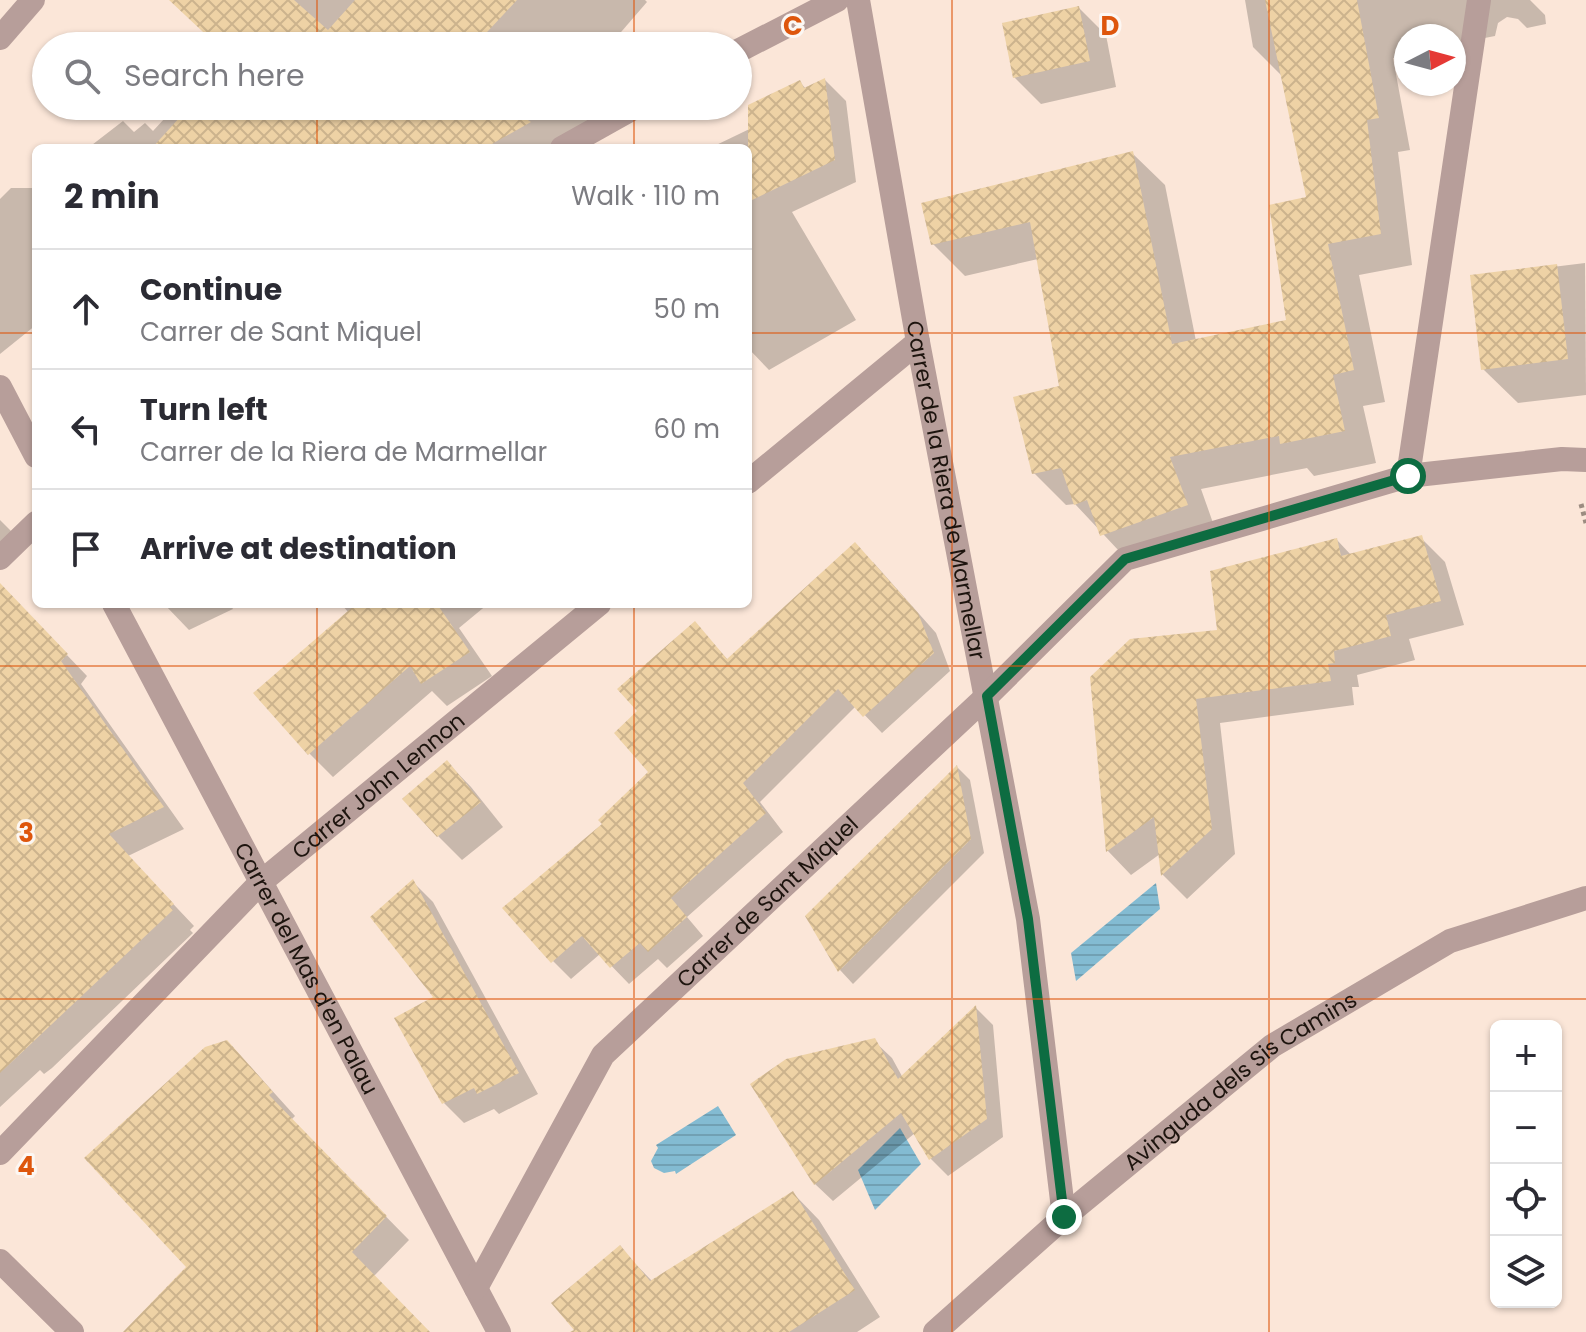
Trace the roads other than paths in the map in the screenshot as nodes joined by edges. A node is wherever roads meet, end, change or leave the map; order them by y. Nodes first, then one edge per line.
1 (33, 0) edge
2 (837, 0) edge
3 (858, 0) edge
4 (1479, 0) edge
5 (0, 38) edge
6 (752, 44) edge
7 (612, 120) edge
8 (569, 144) edge
9 (918, 342) junction
10 (0, 387) edge
11 (32, 448) edge
12 (1586, 460) edge
13 (1408, 476) junction
14 (752, 479) edge
15 (32, 527) edge
16 (0, 558) edge
17 (116, 608) edge
18 (594, 608) edge
19 (987, 696) junction
20 (261, 882) junction
21 (1586, 898) edge
22 (0, 1153) edge
23 (1064, 1217) junction
24 (0, 1261) edge
25 (476, 1288) junction
26 (72, 1332) edge
27 (499, 1332) edge
28 (935, 1332) edge

1 - 5 street
2 - 6 street
3 - 9 street, Carrer de la Riera de Marmellar
4 - 13 street
7 - 8 street
9 - 14 street
9 - 19 street, Carrer de la Riera de Marmellar
10 - 11 street
12 - 13 street, Carrer de Sant Miquel
13 - 19 street, Carrer de Sant Miquel
15 - 16 street
17 - 20 street, Carrer del Mas d'en Palau
18 - 20 street, Carrer John Lennon
19 - 23 street, Carrer de la Riera de Marmellar
19 - 25 street, Carrer de Sant Miquel
20 - 22 street, Carrer John Lennon
20 - 25 street, Carrer del Mas d'en Palau
21 - 23 street, Avinguda dels Sis Camins
23 - 28 street, Avinguda dels Sis Camins
24 - 26 street
25 - 27 street, Carrer del Mas d'en Palau

